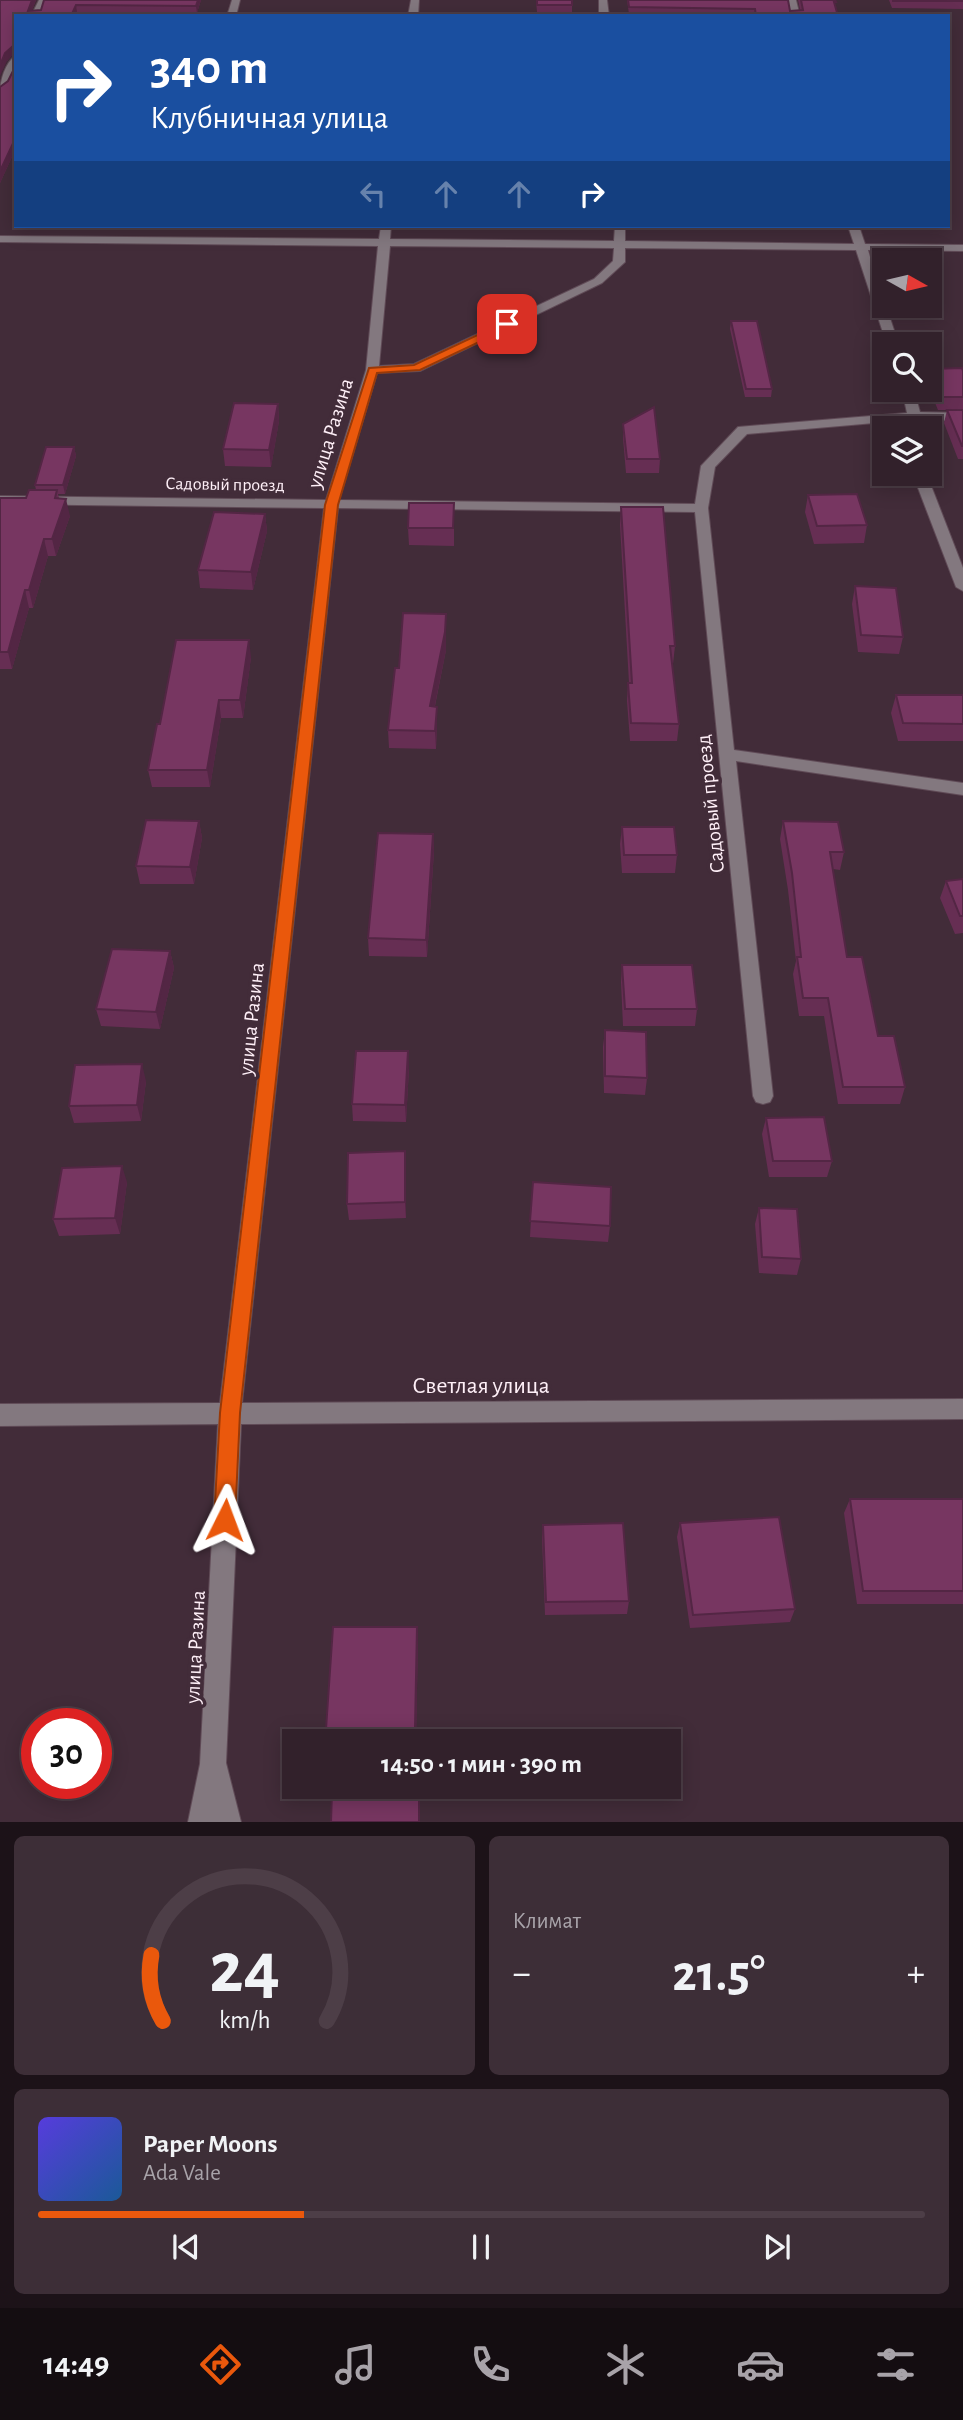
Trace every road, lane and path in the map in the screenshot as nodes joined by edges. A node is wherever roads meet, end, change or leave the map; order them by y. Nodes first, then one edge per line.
1 (14, 62) edge
2 (0, 91) edge
3 (167, 228) edge
4 (620, 228) edge
5 (855, 228) edge
6 (385, 234) edge
7 (0, 239) edge
8 (163, 241) junction
9 (621, 244) junction
10 (860, 247) junction
11 (963, 248) edge
12 (889, 332) edge
13 (373, 370) junction
14 (963, 417) edge
15 (942, 419) edge
16 (872, 424) edge
17 (925, 486) edge
18 (0, 500) edge
19 (331, 505) junction
20 (701, 508) junction
21 (963, 587) edge
22 (727, 754) junction
23 (963, 789) edge
24 (763, 1096) dead end
25 (963, 1409) edge
26 (230, 1413) junction
27 (0, 1415) edge
28 (212, 1763) junction
29 (201, 1822) edge
30 (228, 1822) edge

1 - 2 street
3 - 8 street
4 - 9 street
5 - 10 street
6 - 8 street
6 - 9 street
6 - 13 street, улица Разина
7 - 8 street
9 - 10 street
9 - 13 street
10 - 11 street
10 - 12 street
13 - 19 street, улица Разина
14 - 15 street, Садовый проезд
16 - 20 street, Садовый проезд
17 - 21 street
18 - 19 street, Садовый проезд
19 - 20 street, Садовый проезд
19 - 26 street, улица Разина
20 - 22 street, Садовый проезд
22 - 23 street
22 - 24 street, Садовый проезд
25 - 26 street, Светлая улица
26 - 27 street, Светлая улица
26 - 28 street, улица Разина
28 - 29 street
28 - 30 street, улица Разина

